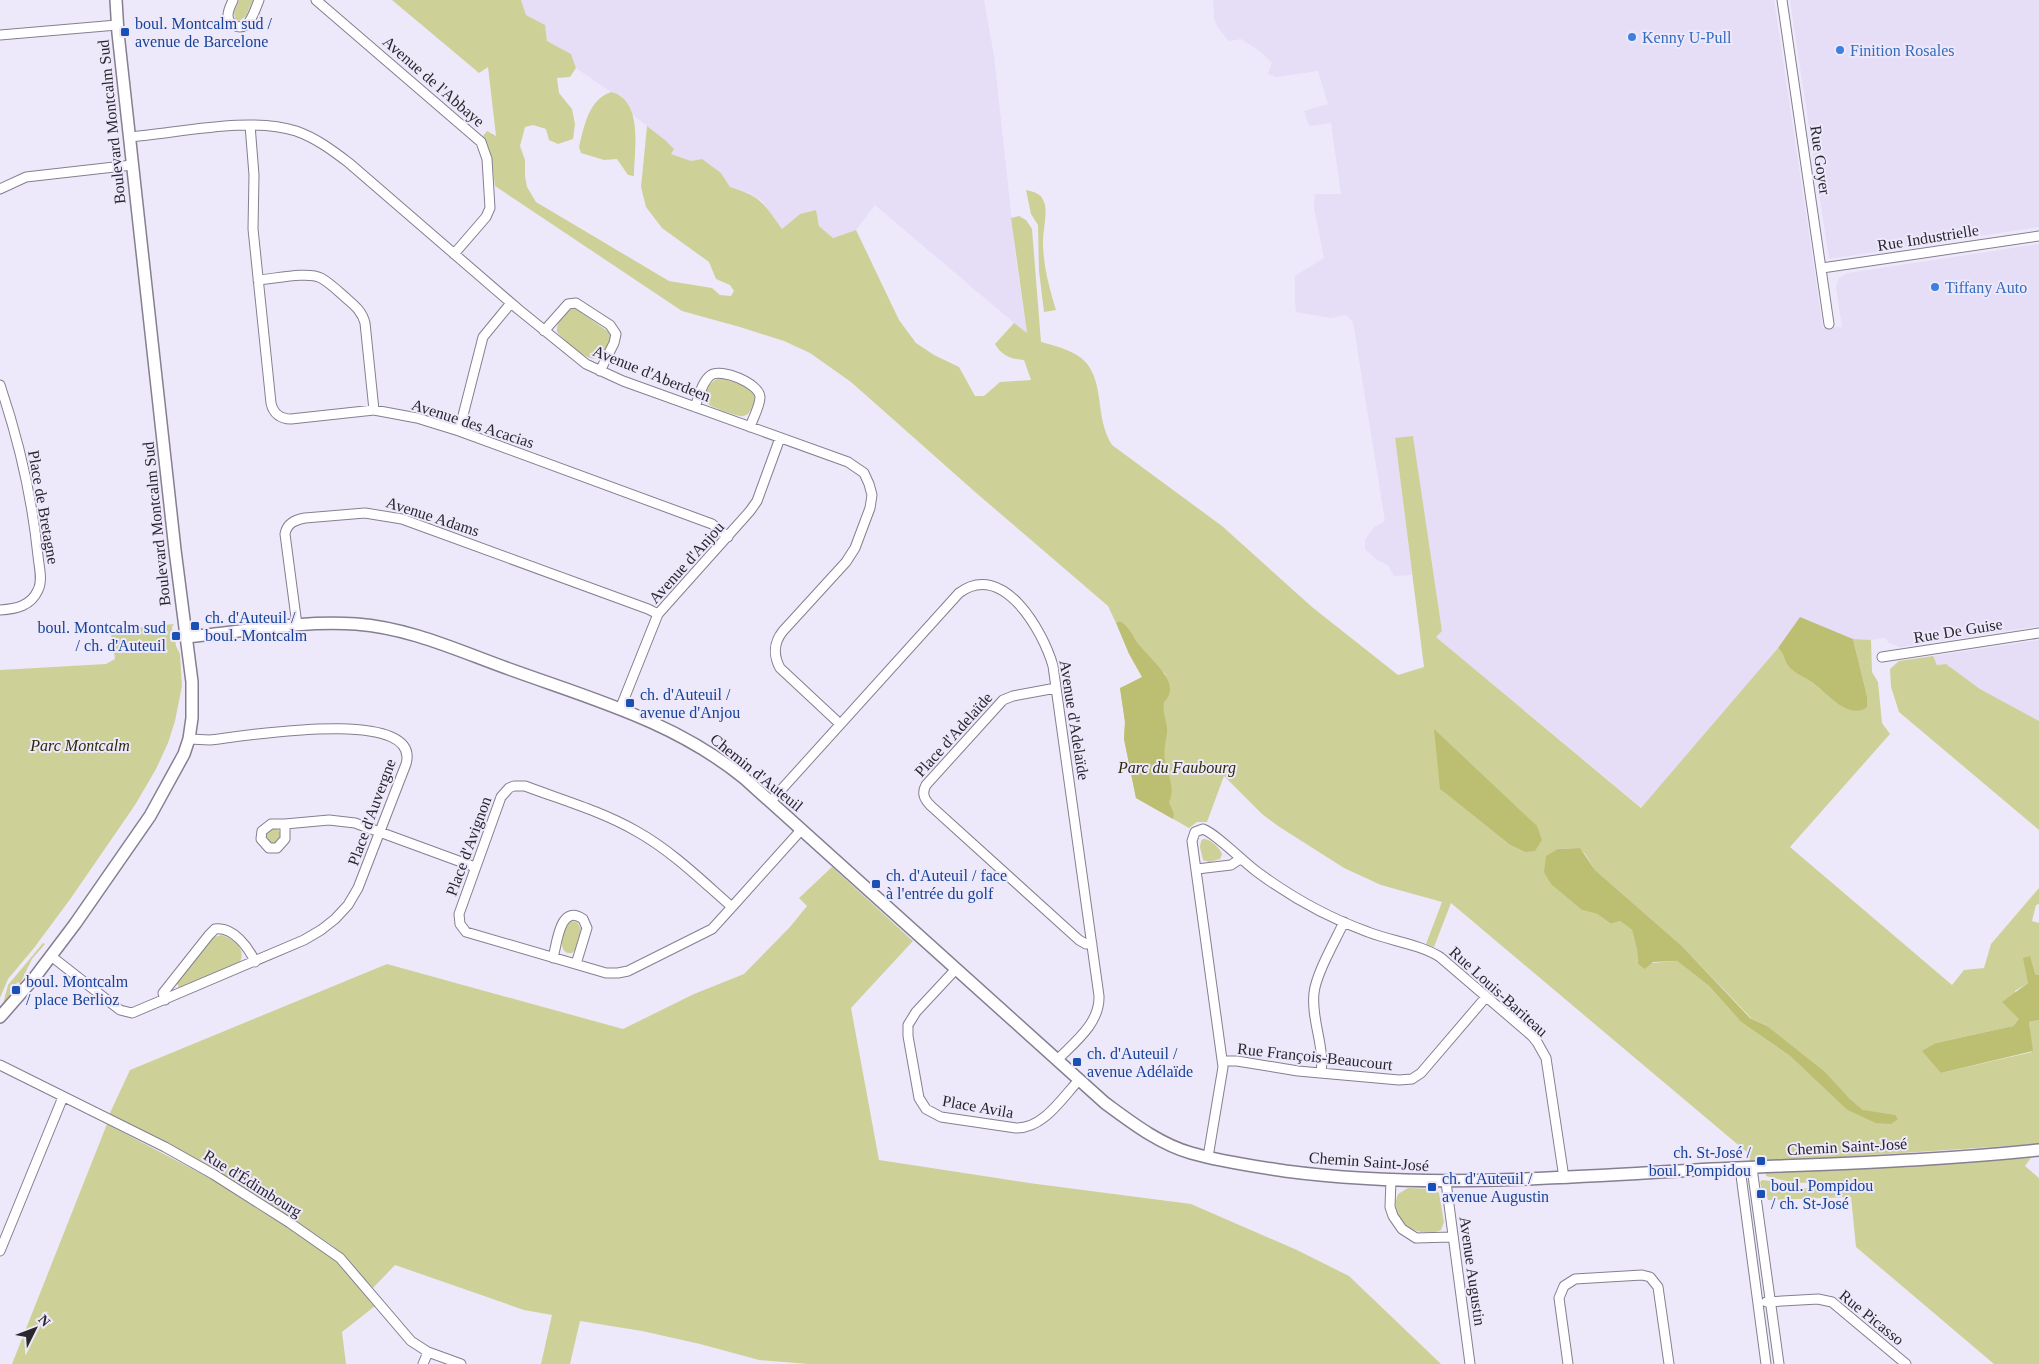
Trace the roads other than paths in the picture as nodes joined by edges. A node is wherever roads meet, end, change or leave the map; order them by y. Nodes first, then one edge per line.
1 (116, 0) edge
2 (233, 0) edge
3 (259, 0) edge
4 (316, 0) edge
5 (1782, 0) edge
6 (117, 25) junction
7 (0, 35) edge
8 (250, 125) junction
9 (129, 137) junction
10 (132, 165) junction
11 (0, 189) edge
12 (2039, 236) edge
13 (454, 254) junction
14 (1822, 268) junction
15 (258, 280) junction
16 (511, 303) junction
17 (1829, 324) dead end
18 (544, 331) junction
19 (600, 372) junction
20 (0, 385) edge
21 (695, 407) junction
22 (374, 410) junction
23 (750, 427) junction
24 (459, 431) junction
25 (780, 438) junction
26 (728, 537) junction
27 (0, 610) edge
28 (658, 614) junction
29 (297, 625) junction
30 (2039, 633) edge
31 (186, 637) junction
32 (1882, 657) dead end
33 (1056, 688) junction
34 (620, 709) junction
35 (840, 724) junction
36 (189, 739) junction
37 (770, 801) junction
38 (284, 824) dead end
39 (802, 830) junction
40 (381, 832) junction
41 (1240, 859) junction
42 (475, 867) junction
43 (1197, 870) junction
44 (732, 907) junction
45 (1344, 922) junction
46 (1092, 944) junction
47 (51, 956) junction
48 (553, 958) junction
49 (255, 962) junction
50 (576, 964) junction
51 (956, 969) junction
52 (1486, 997) junction
53 (165, 1000) junction
54 (0, 1017) edge
55 (1057, 1060) junction
56 (1223, 1061) junction
57 (0, 1065) edge
58 (1321, 1073) junction
59 (1078, 1080) junction
60 (63, 1097) junction
61 (2039, 1150) edge
62 (1208, 1157) junction
63 (1740, 1168) junction
64 (1752, 1168) junction
65 (1564, 1178) junction
66 (1391, 1180) junction
67 (1446, 1182) junction
68 (0, 1222) edge
69 (10, 1226) junction
70 (1452, 1237) junction
71 (0, 1251) edge
72 (1770, 1301) junction
73 (1758, 1303) junction
74 (428, 1352) junction
75 (423, 1364) edge
76 (461, 1364) edge
77 (1470, 1364) edge
78 (1568, 1364) edge
79 (1669, 1364) edge
80 (1766, 1364) edge
81 (1779, 1364) edge
82 (1906, 1364) edge

1 - 6 street, Boulevard Montcalm Sud
2 - 3 street
4 - 13 street, Avenue de l'Abbaye
5 - 14 street, Rue Goyer
6 - 7 street
6 - 9 street, Boulevard Montcalm Sud
8 - 9 street, Avenue d'Aberdeen
8 - 13 street, Avenue d'Aberdeen
8 - 15 street, Avenue des Acacias
9 - 10 street, Boulevard Montcalm Sud
10 - 11 street
10 - 31 street, Boulevard Montcalm Sud
12 - 14 street, Rue Industrielle
13 - 16 street, Avenue d'Aberdeen
14 - 17 street, Rue Goyer
15 - 22 street
15 - 22 street, Avenue des Acacias
16 - 18 street, Avenue d'Aberdeen
16 - 24 street
18 - 19 street, Avenue d'Aberdeen
18 - 19 street
19 - 21 street, Avenue d'Aberdeen
20 - 27 street, Place de Bretagne
21 - 23 street, Avenue d'Aberdeen
21 - 23 street
22 - 24 street, Avenue des Acacias
23 - 25 street, Avenue d'Aberdeen
24 - 26 street, Avenue des Acacias
25 - 26 street, Avenue d'Anjou
25 - 35 street, Avenue d'Aberdeen
26 - 28 street, Avenue d'Anjou
28 - 29 street, Avenue Adams
28 - 34 street, Avenue d'Anjou
29 - 31 street, Chemin d'Auteuil
29 - 34 street, Chemin d'Auteuil
30 - 32 street, Rue De Guise
31 - 36 street, Boulevard Montcalm Sud
33 - 35 street, Avenue d'Adelaïde
33 - 46 street, Avenue d'Adelaïde
33 - 46 street, Place d'Adelaïde
34 - 37 street, Chemin d'Auteuil
35 - 37 street, Avenue d'Adelaïde
36 - 40 street, Place d'Auvergne
36 - 47 street, Boulevard Montcalm Sud
37 - 39 street, Chemin d'Auteuil
38 - 40 street
39 - 44 street, Place d'Avignon
39 - 51 street, Chemin d'Auteuil
40 - 42 street
40 - 49 street, Place d'Auvergne
41 - 43 street
41 - 43 street, Rue Louis-Bariteau
41 - 45 street, Rue Louis-Bariteau
42 - 44 street, Place d'Avignon
42 - 48 street, Place d'Avignon
43 - 56 street, Rue Louis-Bariteau
44 - 50 street, Place d'Avignon
45 - 52 street, Rue Louis-Bariteau
45 - 58 street
46 - 55 street, Avenue d'Adelaïde
47 - 53 street, Place d'Auvergne
47 - 54 street, Boulevard Montcalm Sud
48 - 50 street, Place d'Avignon
48 - 50 street
49 - 53 street, Place d'Auvergne
49 - 53 street
51 - 55 street, Chemin d'Auteuil
51 - 59 street, Place Avila
52 - 58 street, Rue François-Beaucourt
52 - 65 street, Rue Louis-Bariteau
55 - 59 street, Chemin d'Auteuil
56 - 58 street, Rue François-Beaucourt
56 - 62 street, Rue Louis-Bariteau
57 - 60 street, Rue d'Édimbourg
59 - 62 street, Chemin d'Auteuil
60 - 69 street
60 - 74 street, Rue d'Édimbourg
61 - 64 street, Chemin Saint-José
62 - 66 street, Chemin Saint-José
63 - 64 street, Chemin Saint-José
63 - 65 street, Chemin Saint-José
63 - 73 street
64 - 72 street
65 - 67 street, Chemin Saint-José
66 - 67 street, Chemin Saint-José
66 - 70 street
67 - 70 street, Avenue Augustin
68 - 69 street
69 - 71 street
70 - 77 street, Avenue Augustin
72 - 73 street, Rue Picasso
72 - 81 street
72 - 82 street, Rue Picasso
73 - 80 street
74 - 75 street
74 - 76 street, Rue d'Édimbourg
78 - 79 street

